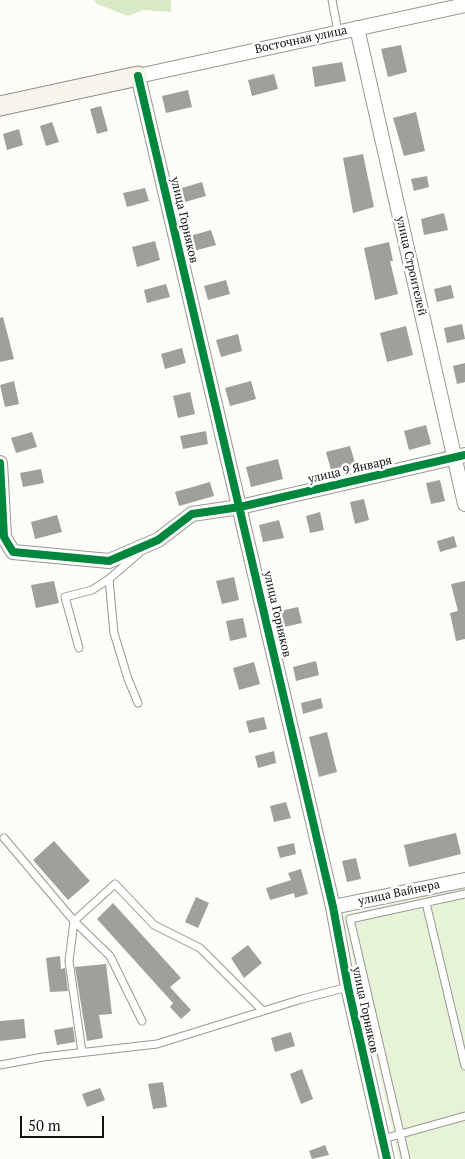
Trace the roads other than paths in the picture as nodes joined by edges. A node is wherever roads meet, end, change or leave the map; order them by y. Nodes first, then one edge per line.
1 (332, 0) edge
2 (465, 5) edge
3 (357, 28) junction
4 (338, 32) junction
5 (138, 76) junction
6 (0, 106) edge
7 (459, 456) edge
8 (0, 463) edge
9 (465, 504) edge
10 (240, 507) junction
11 (150, 543) junction
12 (109, 579) junction
13 (79, 648) dead end
14 (138, 703) dead end
15 (4, 838) dead end
16 (465, 880) edge
17 (465, 894) edge
18 (426, 903) junction
19 (333, 907) junction
20 (74, 921) junction
21 (348, 987) junction
22 (263, 1011) junction
23 (142, 1021) dead end
24 (82, 1052) junction
25 (0, 1065) edge
26 (465, 1066) edge
27 (465, 1116) edge
28 (400, 1134) junction
29 (382, 1139) junction
30 (387, 1159) edge
31 (406, 1159) edge

1 - 4 lane
2 - 3 street, Восточная улица
3 - 4 street, Восточная улица
3 - 7 street, улица Строителей
4 - 5 street, Восточная улица
5 - 6 street
5 - 10 street, улица Горняков
7 - 9 street, улица Строителей
7 - 10 street, улица 9 Января
8 - 11 street, улица 9 Января
10 - 11 street, улица 9 Января
10 - 19 street, улица Горняков
11 - 12 lane
12 - 13 lane
12 - 14 lane
15 - 20 lane
16 - 19 street, улица Вайнера
17 - 18 lane
18 - 26 lane
18 - 28 lane
19 - 21 street, улица Горняков
20 - 22 lane
20 - 23 lane
20 - 24 lane
21 - 22 lane
21 - 29 street, улица Горняков
22 - 24 lane
24 - 25 lane
27 - 28 lane
28 - 29 lane
28 - 31 lane
29 - 30 street, улица Горняков

